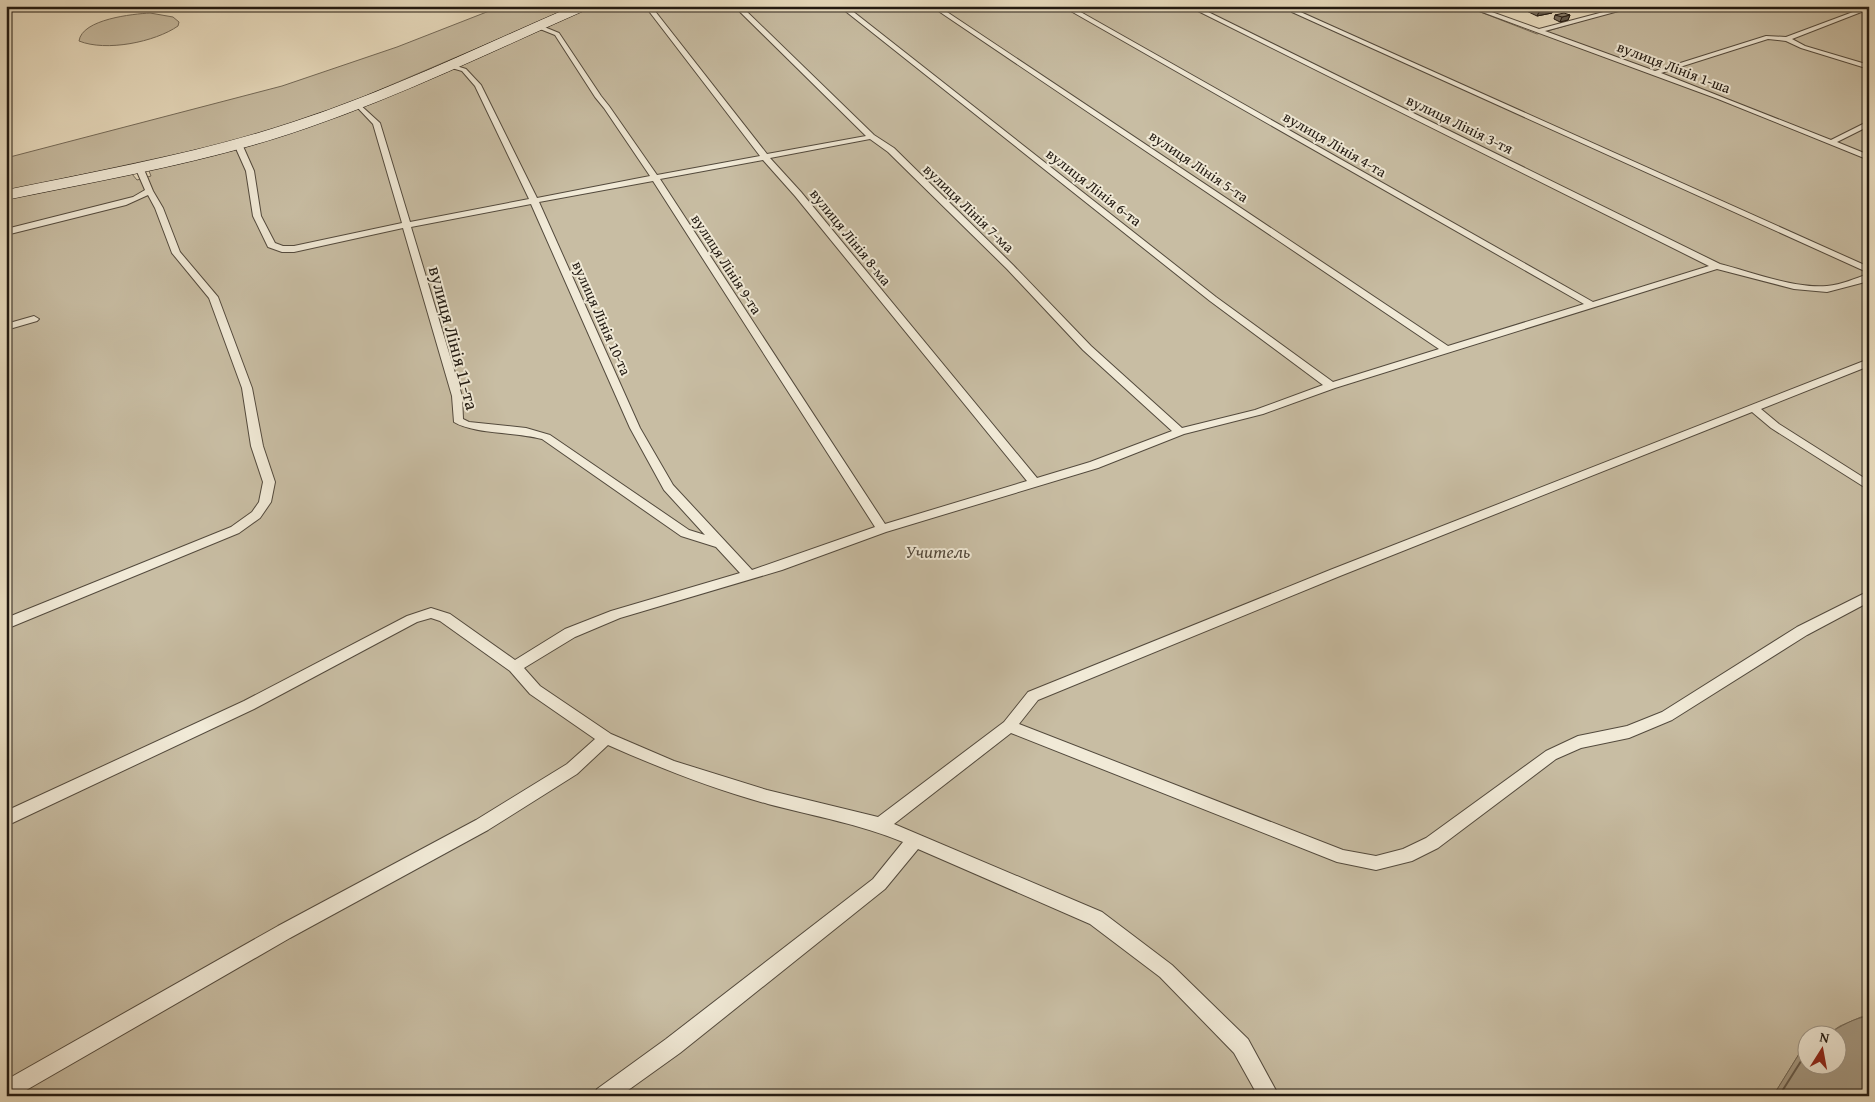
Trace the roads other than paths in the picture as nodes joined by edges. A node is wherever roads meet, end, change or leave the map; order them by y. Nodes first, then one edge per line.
1 (584, 6) edge
2 (648, 6) edge
3 (736, 6) edge
4 (842, 6) edge
5 (934, 6) edge
6 (1065, 6) edge
7 (1191, 6) edge
8 (1296, 6) edge
9 (1469, 6) edge
10 (1634, 6) edge
11 (1869, 7) edge
12 (537, 26) junction
13 (1539, 31) junction
14 (1787, 39) junction
15 (447, 65) junction
16 (1869, 67) edge
17 (1655, 73) junction
18 (357, 104) junction
19 (1869, 123) edge
20 (871, 137) junction
21 (1832, 142) junction
22 (238, 144) junction
23 (765, 157) junction
24 (1869, 158) edge
25 (139, 167) junction
26 (655, 178) junction
27 (149, 191) junction
28 (6, 195) edge
29 (534, 201) junction
30 (406, 225) junction
31 (6, 232) edge
32 (1717, 266) junction
33 (1869, 270) edge
34 (1869, 277) edge
35 (1592, 305) junction
36 (34, 319) dead end
37 (6, 326) edge
38 (1448, 350) junction
39 (1869, 362) edge
40 (1331, 386) junction
41 (1752, 408) junction
42 (1180, 432) junction
43 (1035, 483) junction
44 (1869, 486) edge
45 (882, 529) junction
46 (720, 544) junction
47 (749, 576) junction
48 (1869, 596) edge
49 (6, 624) edge
50 (515, 667) junction
51 (1008, 726) junction
52 (606, 738) junction
53 (6, 819) edge
54 (880, 825) junction
55 (914, 841) junction
56 (6, 1091) edge
57 (604, 1096) edge
58 (1269, 1096) edge

1 - 12 main road
2 - 23 lane, вулиця Лінія 8-ма
3 - 20 lane, вулиця Лінія 7-ма
4 - 40 lane, вулиця Лінія 6-та
5 - 38 lane, вулиця Лінія 5-та
6 - 35 lane, вулиця Лінія 4-та
7 - 32 lane, вулиця Лінія 3-тя
8 - 33 lane
9 - 13 lane, вулиця Лінія 1-ша
10 - 13 lane
11 - 14 lane
12 - 15 main road
12 - 26 lane, вулиця Лінія 9-та
13 - 17 lane, вулиця Лінія 1-ша
14 - 16 lane
14 - 17 lane
15 - 18 main road
15 - 29 lane, вулиця Лінія 10-та
17 - 21 lane, вулиця Лінія 1-ша
18 - 22 main road
18 - 30 lane, вулиця Лінія 11-та
19 - 21 lane
20 - 23 lane
20 - 42 lane, вулиця Лінія 7-ма
21 - 24 lane, вулиця Лінія 1-ша
22 - 25 main road
22 - 30 lane
23 - 26 lane
23 - 43 lane, вулиця Лінія 8-ма
25 - 27 lane
25 - 28 main road
26 - 29 lane
26 - 45 lane, вулиця Лінія 9-та
27 - 31 lane
27 - 49 lane
29 - 30 lane
29 - 46 lane, вулиця Лінія 10-та
30 - 46 lane, вулиця Лінія 11-та
32 - 34 lane, вулиця Лінія 3-тя
32 - 35 lane
35 - 38 lane
36 - 37 lane
38 - 40 lane
39 - 41 lane
40 - 42 lane
41 - 44 lane
41 - 51 lane
42 - 43 lane
43 - 45 lane
45 - 47 lane
46 - 47 lane, вулиця Лінія 10-та
47 - 50 lane
48 - 51 lane
50 - 52 lane
50 - 53 lane
51 - 54 lane
52 - 54 lane
52 - 56 lane
54 - 55 lane
55 - 57 lane
55 - 58 lane

